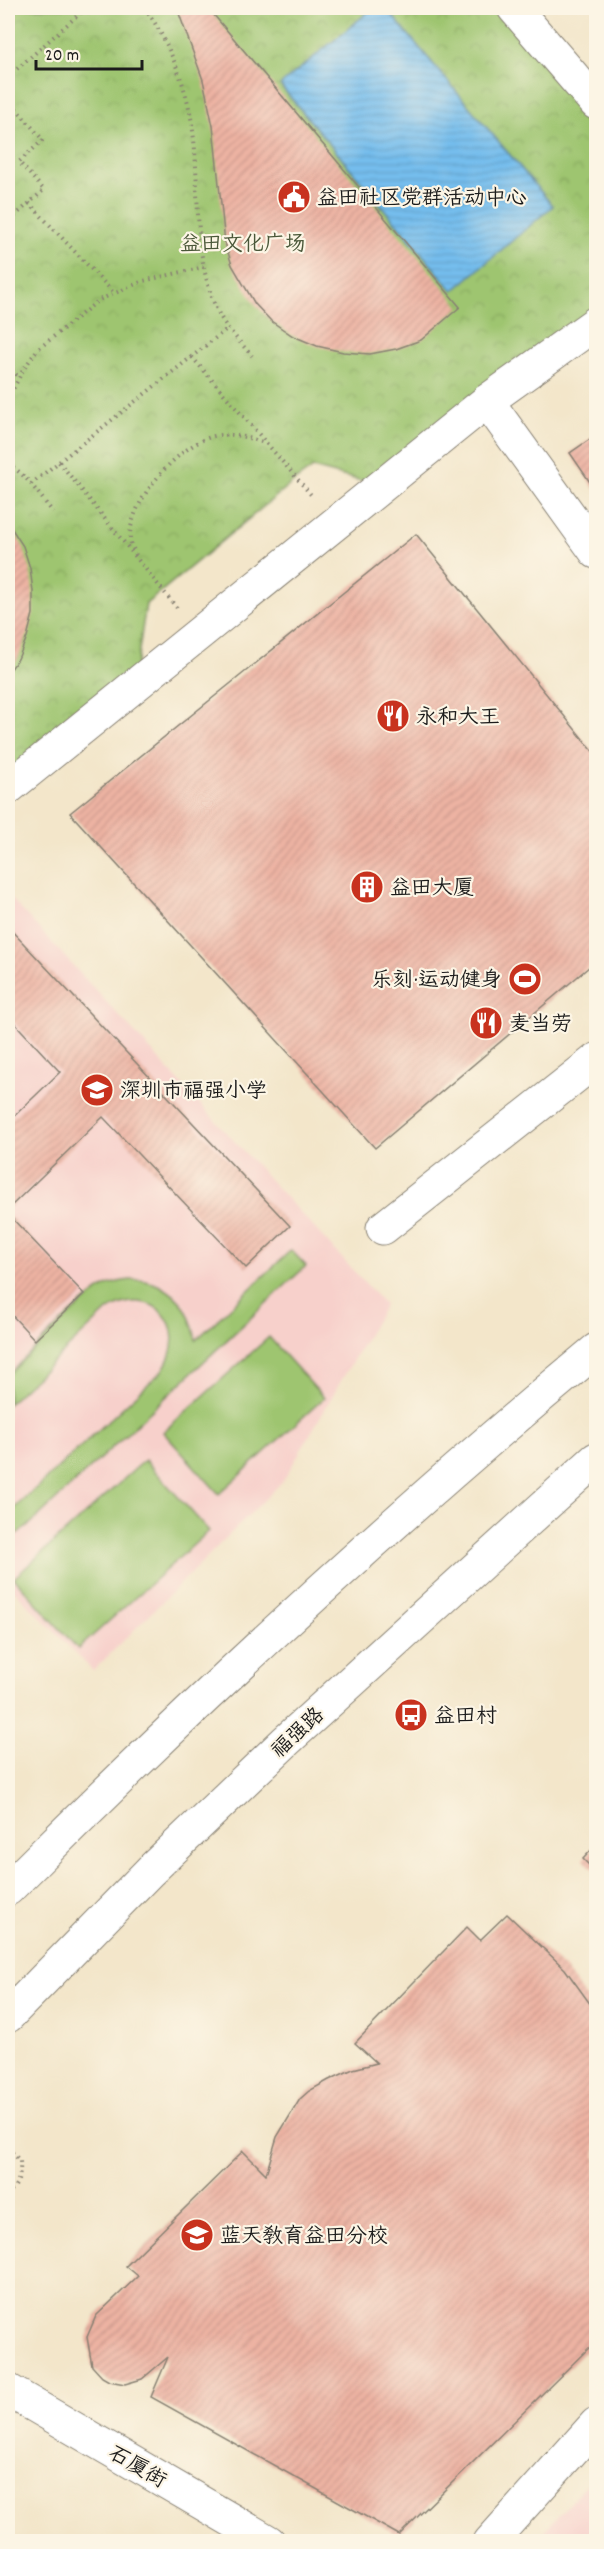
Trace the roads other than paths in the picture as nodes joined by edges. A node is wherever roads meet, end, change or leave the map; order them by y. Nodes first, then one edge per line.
1 (514, 8) edge
2 (597, 104) edge
3 (597, 323) edge
4 (487, 401) junction
5 (597, 552) edge
6 (8, 788) edge
7 (597, 1060) edge
8 (383, 1228) dead end
9 (597, 1350) edge
10 (597, 1459) edge
11 (8, 1889) edge
12 (8, 2016) edge
13 (8, 2390) edge
14 (597, 2424) edge
15 (269, 2541) edge
16 (490, 2541) edge

1 - 2 main road
3 - 4 main road
4 - 5 main road
4 - 6 main road
7 - 8 main road
9 - 11 main road
10 - 12 main road, 福强路
13 - 15 main road, 石厦街
14 - 16 main road

